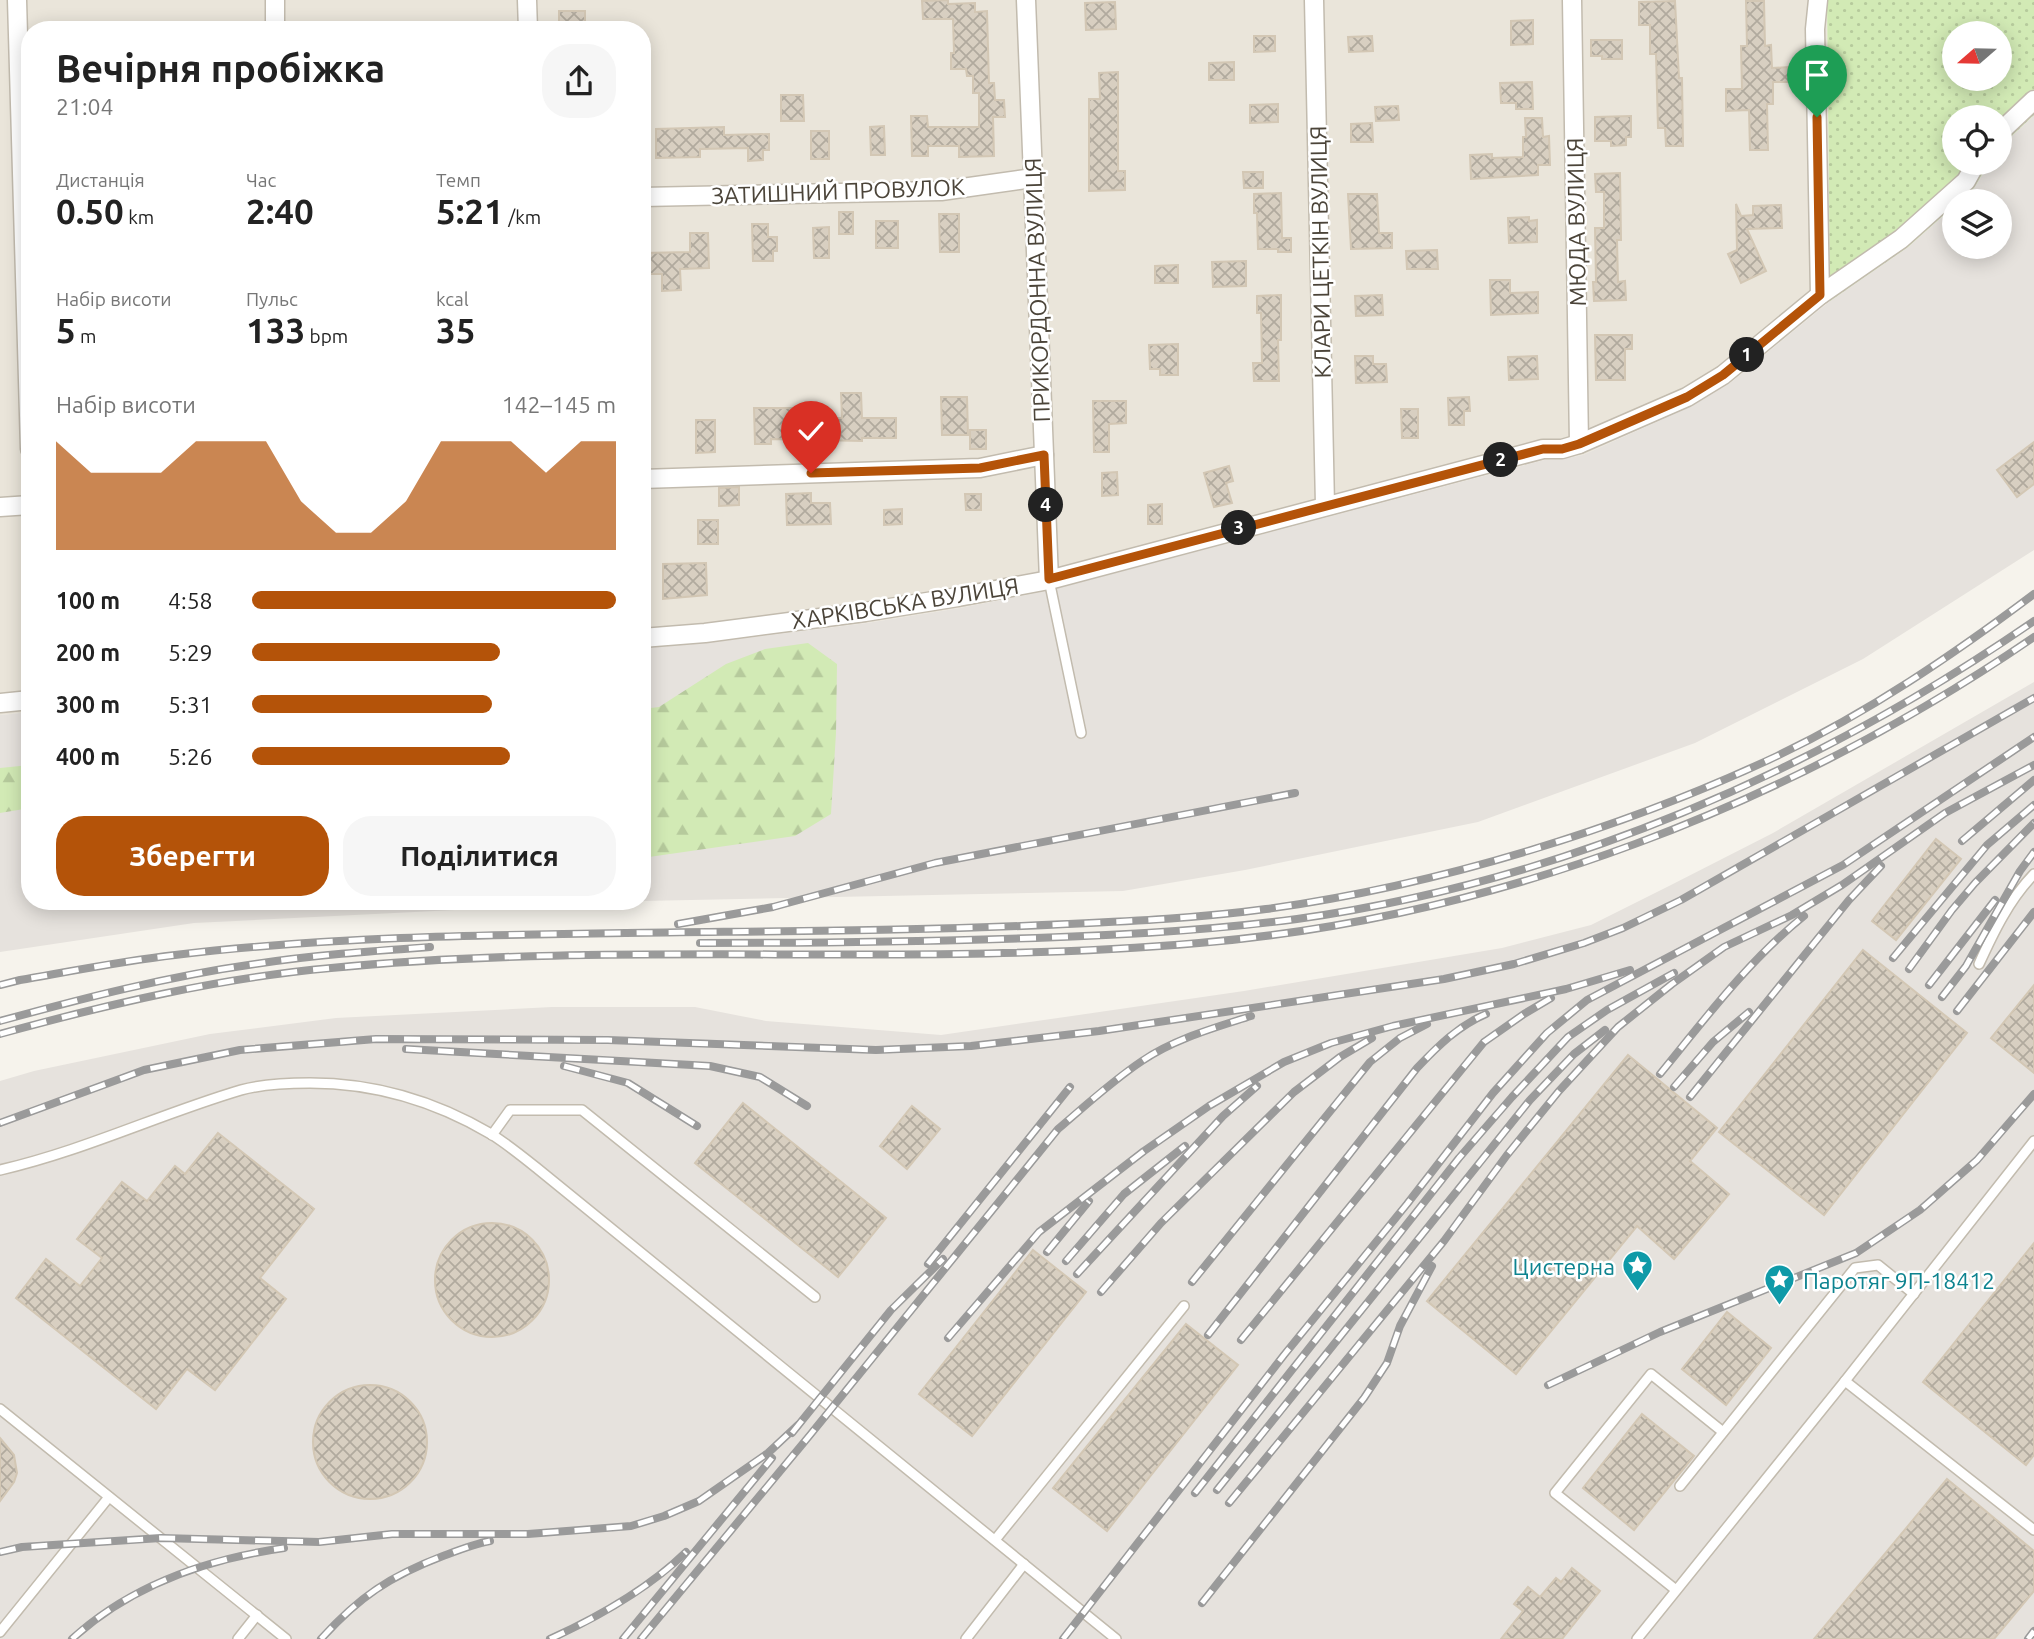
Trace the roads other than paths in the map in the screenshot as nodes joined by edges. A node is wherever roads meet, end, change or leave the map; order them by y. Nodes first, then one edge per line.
1 (17, 0) edge
2 (275, 0) edge
3 (527, 0) edge
4 (1026, 0) edge
5 (1314, 0) edge
6 (1572, 0) edge
7 (1818, 0) edge
8 (275, 21) edge
9 (528, 21) edge
10 (2034, 100) edge
11 (2012, 121) edge
12 (21, 138) edge
13 (1969, 175) edge
14 (1033, 178) junction
15 (651, 197) edge
16 (1820, 295) junction
17 (1579, 444) junction
18 (1044, 455) junction
19 (651, 479) edge
20 (1325, 505) junction
21 (21, 506) edge
22 (0, 507) edge
23 (1049, 579) junction
24 (651, 637) edge
25 (21, 701) edge
26 (0, 703) edge
27 (1081, 733) dead end
28 (2034, 874) edge
29 (1979, 964) dead end
30 (492, 1135) junction
31 (2034, 1141) edge
32 (0, 1170) edge
33 (1914, 1294) junction
34 (816, 1297) dead end
35 (1184, 1306) dead end
36 (1845, 1381) junction
37 (0, 1409) edge
38 (1723, 1432) junction
39 (1680, 1486) dead end
40 (109, 1497) junction
41 (2034, 1530) edge
42 (995, 1540) junction
43 (1024, 1564) junction
44 (1676, 1590) junction
45 (257, 1615) junction
46 (0, 1632) edge
47 (238, 1639) edge
48 (286, 1639) edge
49 (965, 1639) edge
50 (1116, 1639) edge
51 (1637, 1639) edge

1 - 12 street
2 - 8 street
3 - 9 street
4 - 14 street, ПРИКОРДОННА ВУЛИЦЯ
5 - 20 street, КЛАРИ ЦЕТКІН ВУЛИЦЯ
6 - 17 street, МЮДА ВУЛИЦЯ
7 - 16 street
10 - 11 street
13 - 16 street, ХАРКІВСЬКА ВУЛИЦЯ
14 - 15 street, ЗАТИШНИЙ ПРОВУЛОК
14 - 18 street, ПРИКОРДОННА ВУЛИЦЯ
16 - 17 street, ХАРКІВСЬКА ВУЛИЦЯ
17 - 20 street, ХАРКІВСЬКА ВУЛИЦЯ
18 - 19 street
18 - 23 street, ПРИКОРДОННА ВУЛИЦЯ
20 - 23 street, ХАРКІВСЬКА ВУЛИЦЯ
21 - 22 street
23 - 24 street, ХАРКІВСЬКА ВУЛИЦЯ
23 - 27 lane
25 - 26 street
28 - 29 lane
30 - 32 lane
30 - 34 lane
30 - 42 lane
31 - 33 lane
33 - 36 lane
33 - 38 lane
35 - 42 lane
36 - 41 lane
36 - 44 lane
37 - 40 lane
38 - 39 lane
38 - 44 lane
40 - 45 lane
40 - 46 lane
42 - 43 lane
43 - 49 lane
43 - 50 lane
44 - 51 lane
45 - 47 lane
45 - 48 lane

